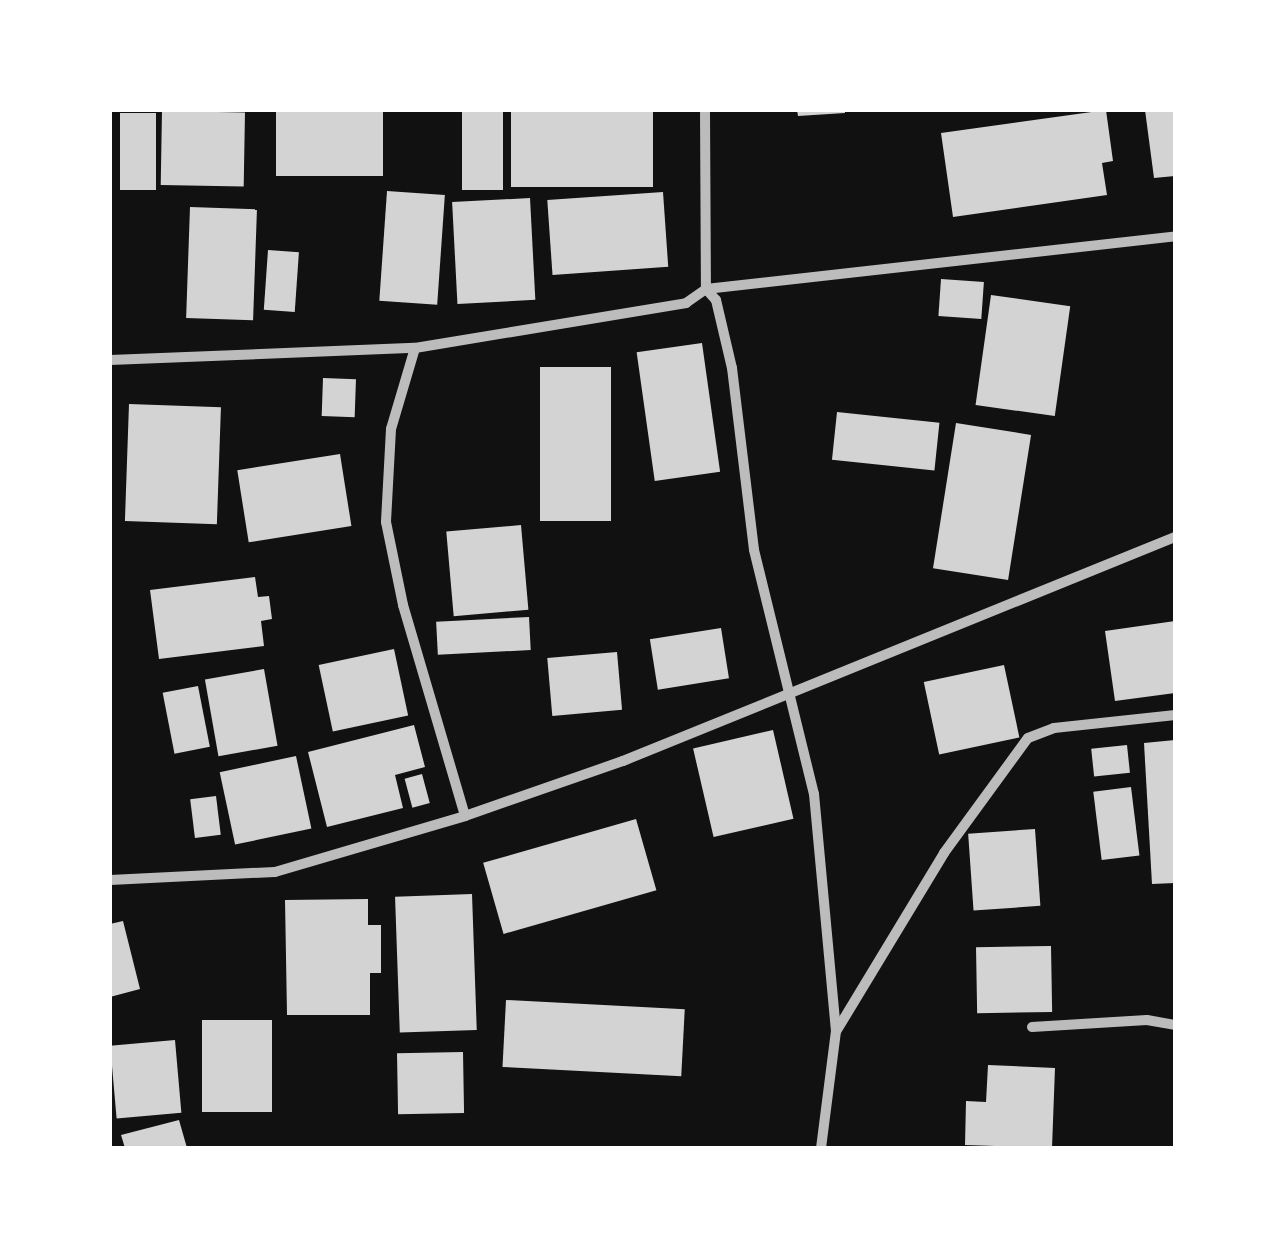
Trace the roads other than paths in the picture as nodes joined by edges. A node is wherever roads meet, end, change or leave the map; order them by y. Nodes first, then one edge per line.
1 (705, 110) edge
2 (1175, 236) edge
3 (706, 289) junction
4 (414, 348) junction
5 (110, 360) edge
6 (1175, 537) edge
7 (788, 691) junction
8 (1175, 715) edge
9 (465, 816) junction
10 (110, 880) edge
11 (1175, 1025) edge
12 (1032, 1027) dead end
13 (836, 1031) junction
14 (822, 1148) edge

1 - 3 street
2 - 3 street
3 - 4 street
3 - 7 street
4 - 5 street
4 - 9 street
6 - 7 street
7 - 9 street
7 - 13 street
8 - 13 street
9 - 10 street
11 - 12 street
13 - 14 street

